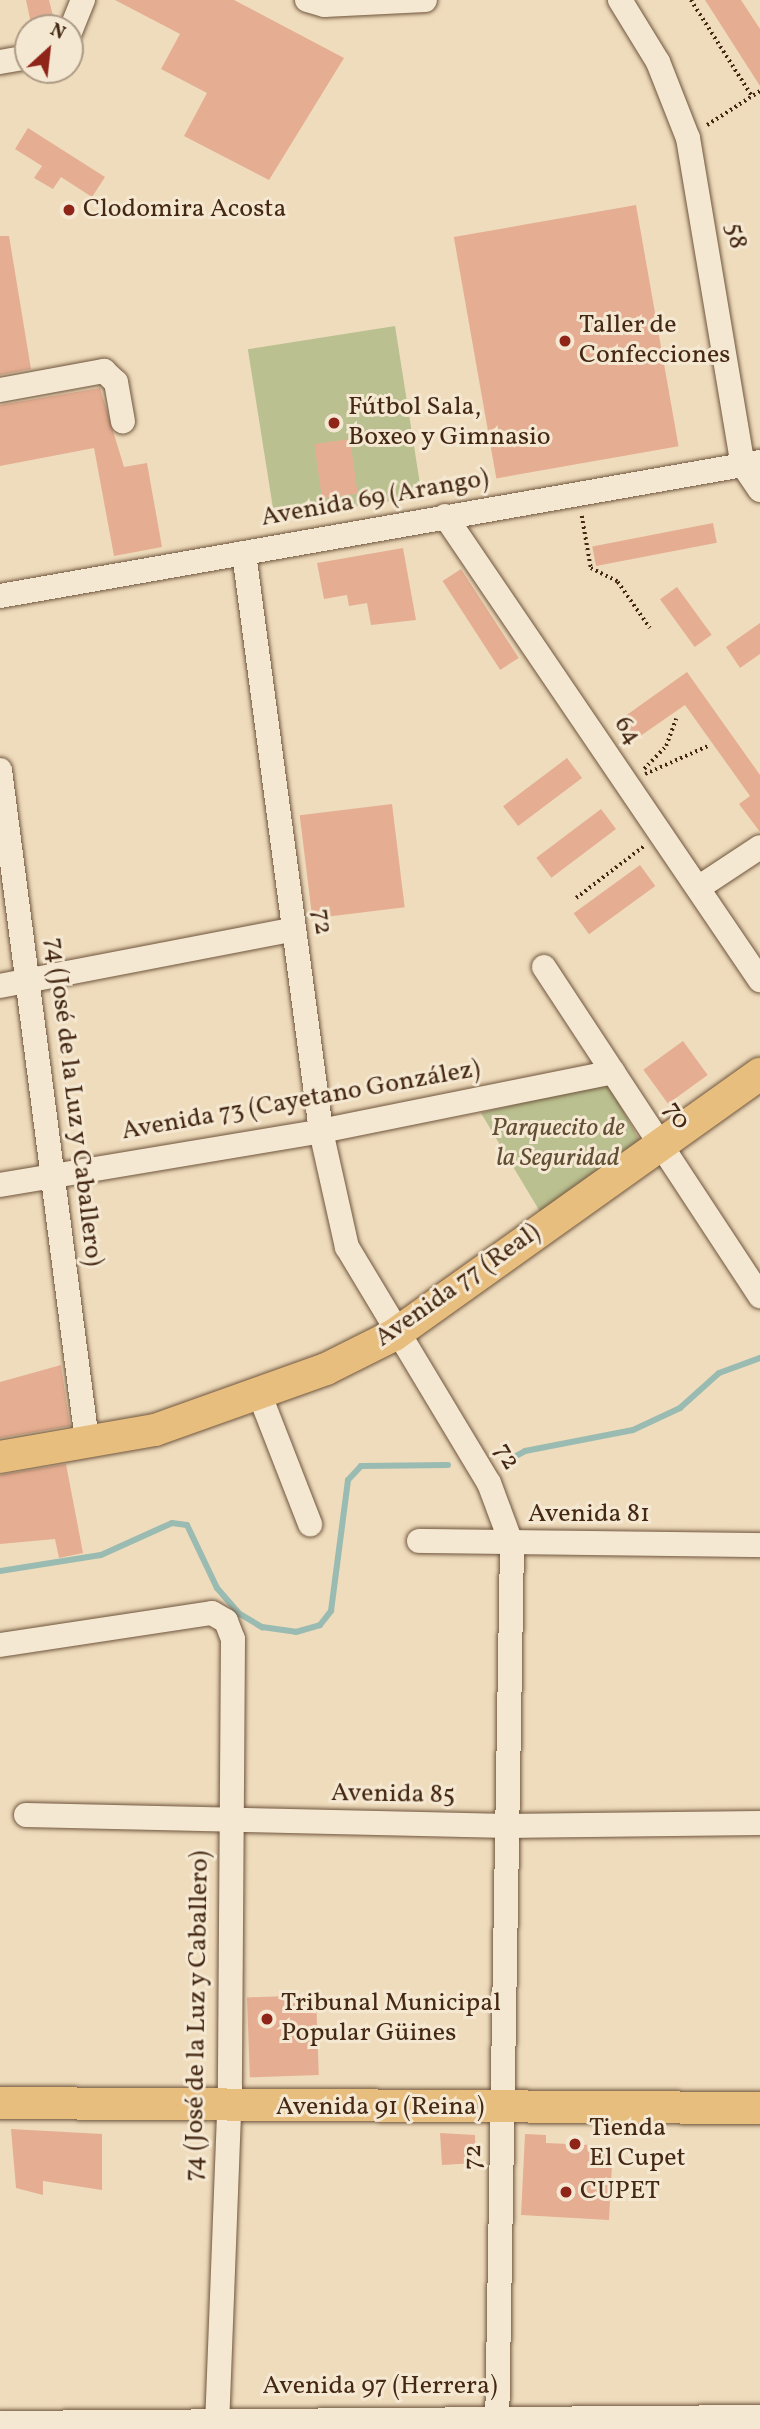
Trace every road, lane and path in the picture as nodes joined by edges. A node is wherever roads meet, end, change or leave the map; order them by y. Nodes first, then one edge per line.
1 (307, 0) edge
2 (425, 0) edge
3 (620, 0) edge
4 (691, 0) edge
5 (760, 91) edge
6 (752, 96) junction
7 (688, 138) junction
8 (0, 390) edge
9 (123, 421) dead end
10 (751, 464) edge
11 (760, 490) edge
12 (579, 493) junction
13 (445, 516) junction
14 (244, 552) junction
15 (0, 596) edge
16 (650, 628) dead end
17 (676, 719) dead end
18 (708, 746) dead end
19 (0, 770) edge
20 (628, 785) junction
21 (661, 834) junction
22 (760, 847) edge
23 (698, 888) junction
24 (576, 898) dead end
25 (292, 930) junction
26 (544, 967) dead end
27 (760, 980) edge
28 (28, 983) junction
29 (0, 986) edge
30 (612, 1073) junction
31 (760, 1074) edge
32 (321, 1131) junction
33 (659, 1143) junction
34 (53, 1174) junction
35 (0, 1185) edge
36 (760, 1296) edge
37 (394, 1335) junction
38 (259, 1393) junction
39 (87, 1441) junction
40 (0, 1457) edge
41 (310, 1524) dead end
42 (419, 1541) dead end
43 (512, 1545) junction
44 (760, 1545) edge
45 (0, 1645) edge
46 (26, 1815) dead end
47 (231, 1822) junction
48 (760, 1823) edge
49 (509, 1826) junction
50 (0, 2103) edge
51 (228, 2108) junction
52 (504, 2108) junction
53 (760, 2108) edge
54 (760, 2417) edge
55 (0, 2423) edge
56 (217, 2423) edge
57 (497, 2423) edge

1 - 2 street
3 - 7 street, 58
4 - 6 path
5 - 6 path
6 - 7 path
7 - 10 street, 58
8 - 9 street
10 - 11 street, 58
10 - 12 street, Avenida 69 (Arango)
12 - 13 street, Avenida 69 (Arango)
12 - 16 path
13 - 14 street, Avenida 69 (Arango)
13 - 20 street, 64
14 - 15 street, Avenida 69 (Arango)
14 - 25 street, 72
17 - 20 path
18 - 20 path
19 - 28 street, 74 (José de la Luz y Caballero)
20 - 21 street, 64
21 - 23 street, 64
21 - 24 path
22 - 23 street
23 - 27 street, 64
25 - 28 street
25 - 32 street, 72
26 - 30 street, 70
28 - 29 street
28 - 34 street, 74 (José de la Luz y Caballero)
30 - 32 street, Avenida 73 (Cayetano González)
30 - 33 street, 70
31 - 33 main road, Avenida 77 (Real)
32 - 34 street, Avenida 73 (Cayetano González)
32 - 37 street, 72
33 - 36 street, 70
33 - 37 main road, Avenida 77 (Real)
34 - 35 street, Avenida 73 (Cayetano González)
34 - 39 street, 74 (José de la Luz y Caballero)
37 - 38 main road, Avenida 77 (Real)
37 - 43 street, 72
38 - 39 main road, Avenida 77 (Real)
38 - 41 street
39 - 40 main road, Avenida 77 (Real)
42 - 43 street, Avenida 81
43 - 44 street, Avenida 81
43 - 49 street, 72
45 - 47 street, 74 (José de la Luz y Caballero)
46 - 47 street, Avenida 85
47 - 49 street, Avenida 85
47 - 51 street, 74 (José de la Luz y Caballero)
48 - 49 street, Avenida 85
49 - 52 street, 72
50 - 51 main road, Avenida 91 (Reina)
51 - 52 main road, Avenida 91 (Reina)
51 - 56 street, 74 (José de la Luz y Caballero)
52 - 53 main road, Avenida 91 (Reina)
52 - 57 street, 72
54 - 57 street, Avenida 97 (Herrera)
55 - 56 street, Avenida 97 (Herrera)
56 - 57 street, Avenida 97 (Herrera)

